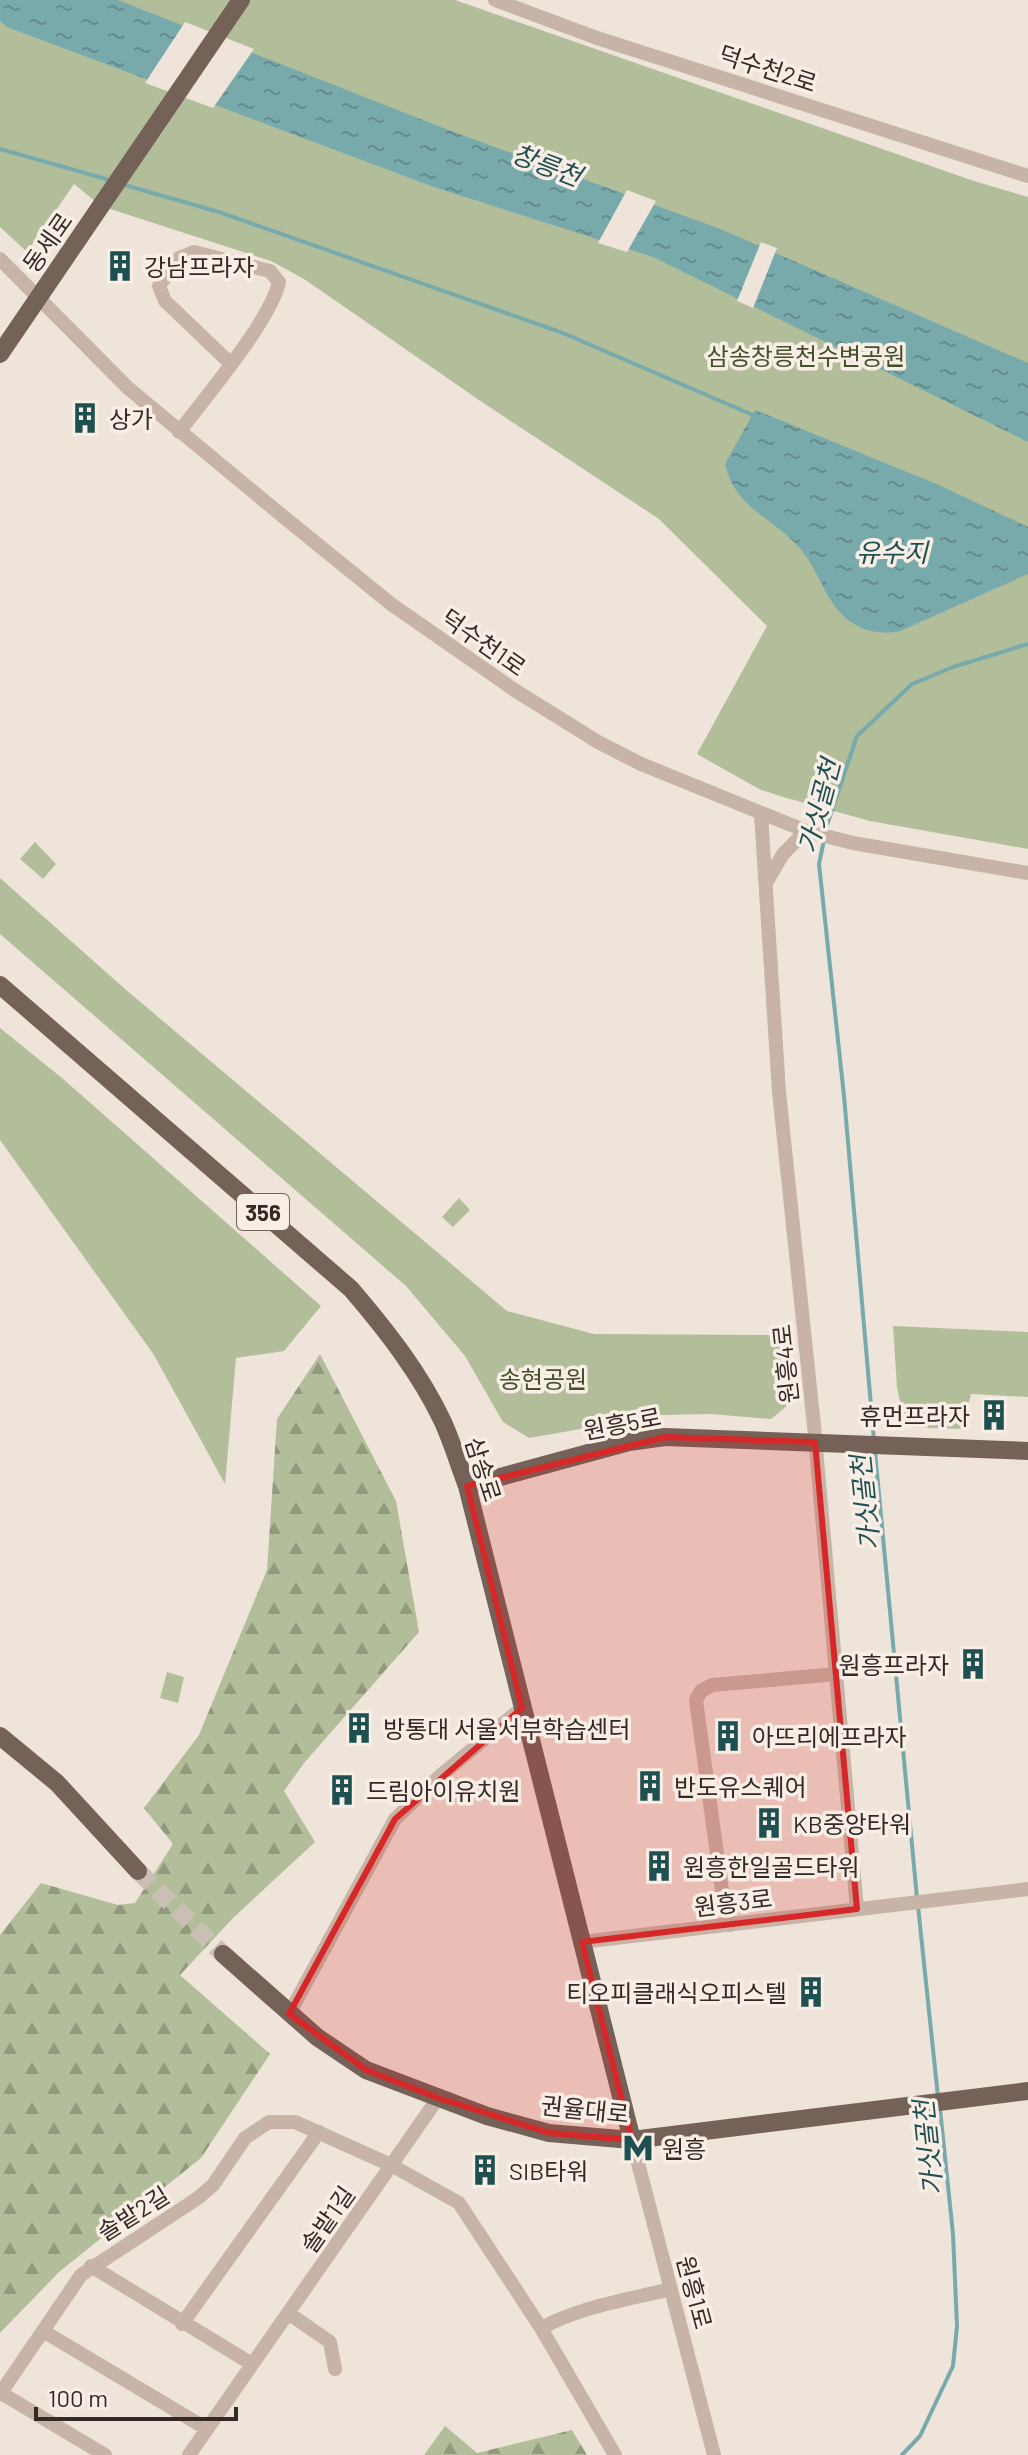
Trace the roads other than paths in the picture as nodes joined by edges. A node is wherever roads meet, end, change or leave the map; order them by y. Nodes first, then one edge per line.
1 (241, 0) edge
2 (495, 0) edge
3 (1028, 176) edge
4 (0, 259) edge
5 (38, 297) junction
6 (0, 354) edge
7 (231, 364) junction
8 (179, 432) junction
9 (761, 814) junction
10 (800, 834) junction
11 (1028, 873) edge
12 (766, 883) junction
13 (0, 985) edge
14 (815, 1442) junction
15 (1028, 1451) edge
16 (467, 1486) junction
17 (837, 1674) junction
18 (522, 1708) junction
19 (0, 1736) edge
20 (138, 1871) tunnel mouth
21 (1028, 1889) edge
22 (857, 1909) junction
23 (730, 1925) junction
24 (582, 1942) junction
25 (223, 1954) tunnel mouth
26 (289, 2014) junction
27 (1028, 2091) edge
28 (438, 2098) junction
29 (319, 2132) junction
30 (632, 2140) junction
31 (391, 2165) junction
32 (91, 2266) junction
33 (671, 2289) junction
34 (288, 2313) junction
35 (182, 2324) junction
36 (541, 2328) junction
37 (43, 2331) junction
38 (252, 2364) junction
39 (335, 2369) dead end
40 (0, 2393) edge
41 (207, 2429) junction
42 (105, 2455) edge
43 (189, 2455) edge
44 (615, 2455) edge
45 (714, 2455) edge

1 - 5 main road, 동세로
2 - 3 street, 덕수천2로
4 - 5 street, 덕수천1로
5 - 6 main road, 동세로
5 - 8 street, 덕수천1로
7 - 7 street
7 - 8 street
8 - 9 street, 덕수천1로
9 - 10 street, 덕수천1로
9 - 12 street, 원흥4로
10 - 11 street, 덕수천1로
10 - 12 street
12 - 14 street, 원흥4로
13 - 16 main road, 삼송로 / 356
14 - 15 main road, 원흥5로
14 - 16 main road, 원흥5로
14 - 17 street, 원흥4로
16 - 18 main road, 삼송로
17 - 22 street, 원흥4로
17 - 23 street
18 - 24 main road, 삼송로
18 - 26 street
19 - 20 main road
21 - 22 street, 원흥3로
22 - 23 street, 원흥3로
23 - 24 street, 원흥3로
24 - 30 main road, 삼송로
25 - 26 main road, 권율대로
26 - 28 main road, 권율대로
27 - 30 main road, 권율대로
28 - 30 main road, 권율대로
28 - 31 street, 솔밭1길
29 - 31 street, 솔밭2길
29 - 32 street, 솔밭2길
29 - 35 street
30 - 33 street, 원흥1로
31 - 34 street, 솔밭1길
31 - 36 street, 솔밭2길
32 - 35 street
32 - 37 street, 솔밭2길
33 - 36 street
33 - 45 street, 원흥1로
34 - 38 street, 솔밭1길
34 - 39 street
35 - 38 street
36 - 44 street, 솔밭2길
37 - 40 street, 솔밭2길
37 - 41 street
38 - 41 street, 솔밭1길
40 - 42 street
41 - 43 street, 솔밭1길

